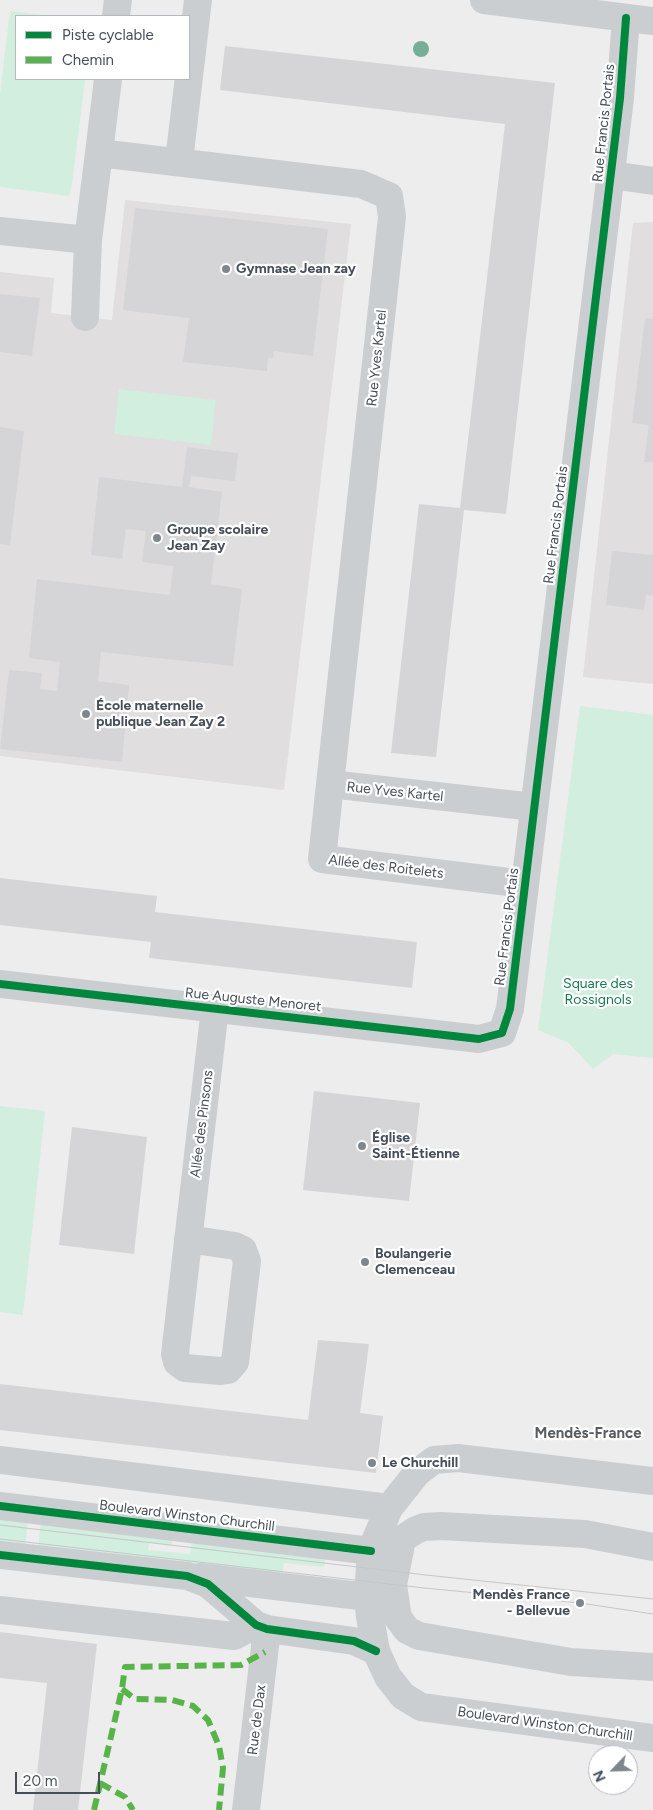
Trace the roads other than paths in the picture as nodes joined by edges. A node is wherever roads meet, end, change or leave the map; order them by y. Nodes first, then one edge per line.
1 (118, 0) edge
2 (198, 0) edge
3 (484, 0) edge
4 (116, 15) edge
5 (626, 18) junction
6 (653, 21) edge
7 (190, 72) edge
8 (108, 80) edge
9 (189, 80) edge
10 (99, 153) junction
11 (180, 161) junction
12 (611, 176) junction
13 (653, 180) edge
14 (0, 230) edge
15 (88, 240) junction
16 (85, 317) dead end
17 (330, 784) junction
18 (534, 807) junction
19 (525, 884) junction
20 (0, 984) edge
21 (215, 1008) junction
22 (502, 1033) joint
23 (188, 1239) junction
24 (0, 1460) edge
25 (653, 1481) edge
26 (0, 1506) edge
27 (389, 1508) junction
28 (653, 1547) edge
29 (371, 1551) junction
30 (0, 1555) edge
31 (187, 1576) junction
32 (394, 1578) junction
33 (368, 1597) junction
34 (0, 1610) edge
35 (262, 1627) junction
36 (376, 1651) junction
37 (653, 1666) edge
38 (653, 1738) edge
39 (246, 1810) edge

1 - 4 street
2 - 7 street
3 - 5 street
5 - 6 street
5 - 12 street, Rue Francis Portais
8 - 10 street
9 - 11 street
10 - 11 street, Rue Yves Kartel
10 - 15 street
11 - 17 street, Rue Yves Kartel
12 - 13 street
12 - 18 street, Rue Francis Portais
14 - 15 street
15 - 16 street
17 - 18 street, Rue Yves Kartel
17 - 19 street, Allée des Roitelets
18 - 19 street, Rue Francis Portais
19 - 22 street, Rue Francis Portais
20 - 21 street, Rue Auguste Menoret
21 - 22 street, Rue Auguste Menoret
21 - 23 street, Allée des Pinsons
23 - 23 street, Allée des Pinsons
24 - 27 street
25 - 27 street, Boulevard Winston Churchill
26 - 29 street, Boulevard Winston Churchill
27 - 29 street, Boulevard Winston Churchill
28 - 32 street
29 - 32 street
29 - 33 street, Boulevard Winston Churchill
30 - 31 street
31 - 33 street
31 - 35 street
32 - 33 street
32 - 37 street
33 - 36 street, Boulevard Winston Churchill
34 - 35 street
35 - 36 street
35 - 39 street, Rue de Dax
36 - 38 street, Boulevard Winston Churchill

